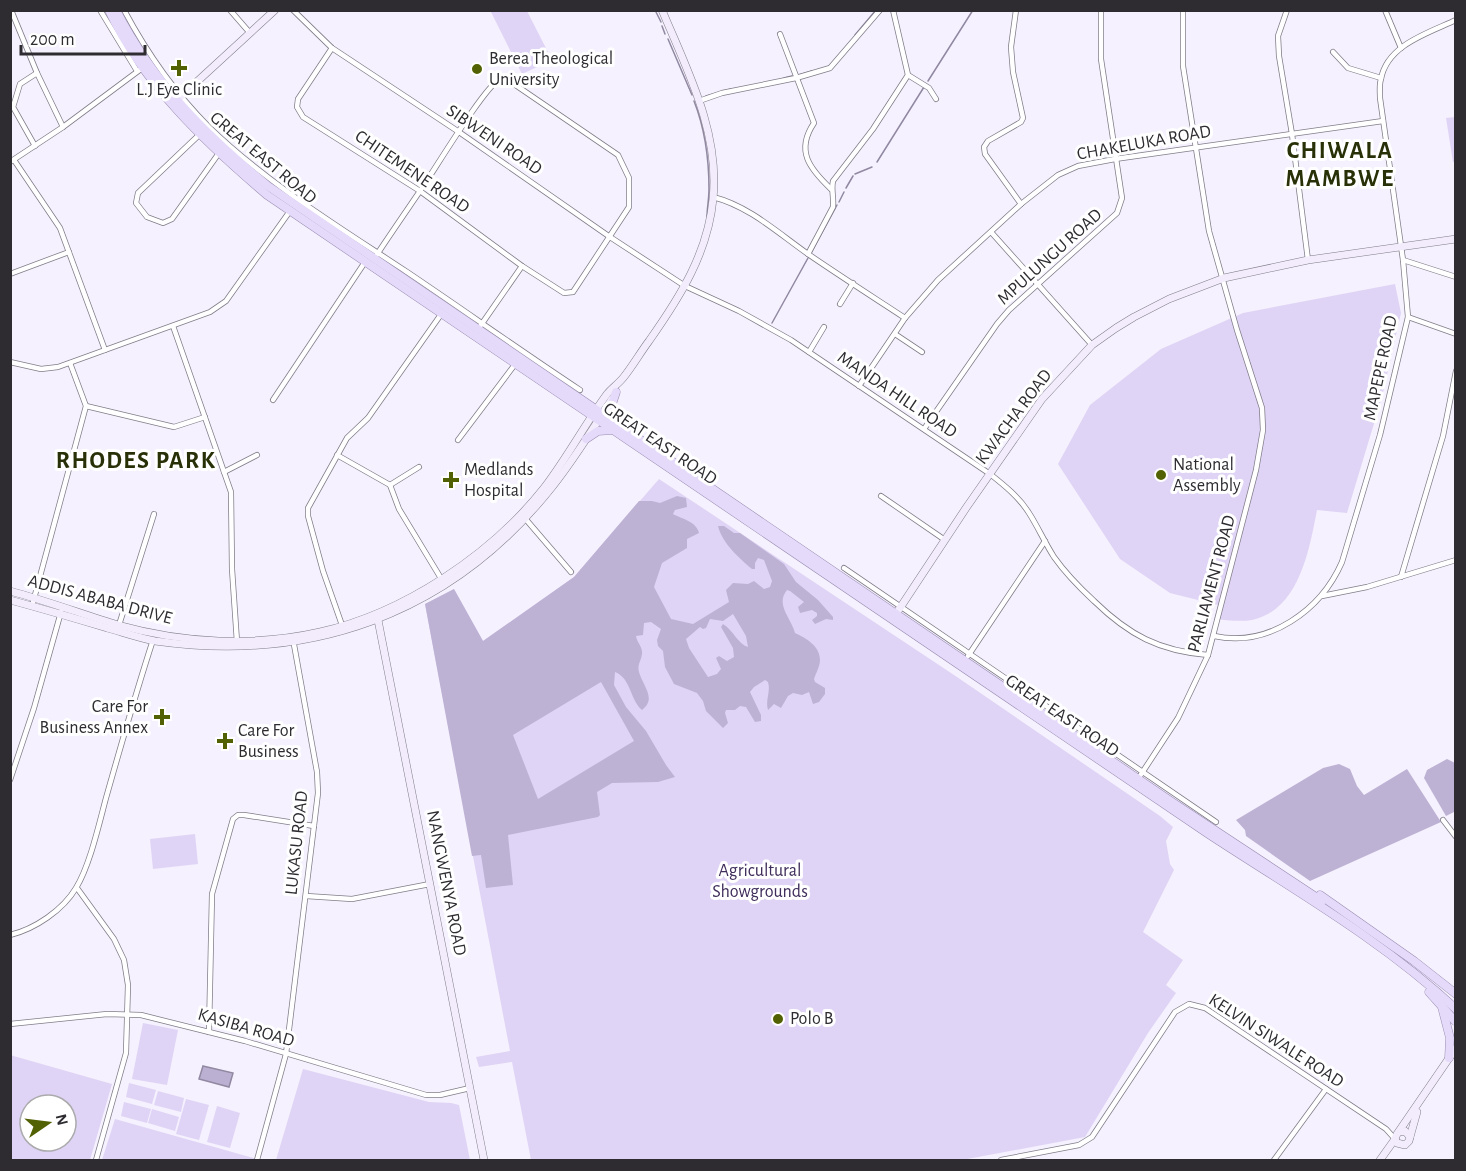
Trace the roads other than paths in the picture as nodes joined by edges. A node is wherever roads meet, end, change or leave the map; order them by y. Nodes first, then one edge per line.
1 (11, 10) edge
2 (100, 10) edge
3 (110, 10) edge
4 (116, 10) edge
5 (124, 10) edge
6 (230, 10) edge
7 (275, 10) edge
8 (293, 10) edge
9 (662, 10) edge
10 (880, 10) edge
11 (893, 10) edge
12 (1016, 10) edge
13 (1101, 10) edge
14 (1183, 10) edge
15 (1287, 10) edge
16 (1385, 10) edge
17 (1455, 20) edge
18 (250, 33) junction
19 (780, 34) dead end
20 (332, 48) junction
21 (1401, 48) junction
22 (1333, 52) dead end
23 (143, 67) junction
24 (37, 73) junction
25 (908, 75) junction
26 (796, 78) junction
27 (1381, 78) junction
28 (179, 98) junction
29 (936, 99) dead end
30 (699, 101) junction
31 (1383, 121) junction
32 (63, 127) junction
33 (459, 132) junction
34 (1292, 134) junction
35 (199, 135) junction
36 (35, 146) junction
37 (1197, 147) junction
38 (219, 153) junction
39 (1115, 159) junction
40 (12, 161) edge
41 (831, 189) junction
42 (420, 191) junction
43 (713, 197) junction
44 (1021, 204) junction
45 (290, 212) junction
46 (991, 232) junction
47 (610, 237) junction
48 (1455, 240) edge
49 (1401, 247) junction
50 (69, 252) junction
51 (808, 254) junction
52 (376, 256) junction
53 (1308, 260) junction
54 (1403, 260) junction
55 (364, 262) junction
56 (522, 266) junction
57 (10, 274) edge
58 (1455, 277) edge
59 (1224, 278) junction
60 (853, 283) junction
61 (1039, 284) junction
62 (686, 286) junction
63 (840, 304) dead end
64 (444, 310) junction
65 (1408, 317) junction
66 (905, 318) junction
67 (173, 326) junction
68 (481, 326) junction
69 (824, 327) dead end
70 (895, 334) junction
71 (1455, 334) edge
72 (1092, 345) junction
73 (105, 350) junction
74 (809, 352) junction
75 (922, 352) dead end
76 (10, 362) edge
77 (70, 363) junction
78 (516, 363) junction
79 (1455, 371) edge
80 (623, 378) junction
81 (859, 386) junction
82 (580, 390) dead end
83 (616, 392) junction
84 (273, 400) dead end
85 (86, 406) junction
86 (594, 416) junction
87 (205, 417) junction
88 (613, 421) junction
89 (924, 429) junction
90 (613, 430) junction
91 (586, 439) junction
92 (458, 440) dead end
93 (257, 455) dead end
94 (337, 456) junction
95 (419, 467) dead end
96 (224, 472) junction
97 (990, 474) junction
98 (390, 485) junction
99 (881, 496) dead end
100 (154, 514) dead end
101 (523, 516) junction
102 (945, 540) junction
103 (1045, 541) junction
104 (1455, 560) edge
105 (844, 568) dead end
106 (571, 572) dead end
107 (1401, 578) junction
108 (443, 582) junction
109 (10, 591) edge
110 (1322, 596) junction
111 (10, 600) edge
112 (32, 602) junction
113 (62, 611) junction
114 (896, 613) junction
115 (377, 615) junction
116 (368, 622) junction
117 (119, 628) junction
118 (343, 628) junction
119 (380, 629) junction
120 (1214, 636) junction
121 (154, 637) junction
122 (293, 639) junction
123 (237, 644) junction
124 (1208, 655) junction
125 (967, 657) junction
126 (1144, 771) junction
127 (1138, 779) junction
128 (10, 780) edge
129 (1443, 820) dead end
130 (1216, 822) dead end
131 (314, 825) junction
132 (1455, 837) edge
133 (430, 884) junction
134 (77, 888) junction
135 (306, 896) junction
136 (10, 934) edge
137 (1451, 997) edge
138 (1455, 1009) edge
139 (128, 1014) junction
140 (1455, 1020) edge
141 (10, 1024) edge
142 (1455, 1030) edge
143 (209, 1032) junction
144 (286, 1054) junction
145 (1454, 1055) edge
146 (470, 1088) junction
147 (1326, 1089) junction
148 (1397, 1136) junction
149 (1410, 1137) junction
150 (1403, 1146) junction
151 (96, 1161) edge
152 (257, 1161) edge
153 (484, 1161) edge
154 (1000, 1161) edge
155 (1274, 1161) edge
156 (1381, 1161) edge

1 - 24 street
2 - 23 street
3 - 23 main road, GREAT EAST ROAD
4 - 23 main road, GREAT EAST ROAD
5 - 28 street
6 - 18 street
7 - 18 main road
8 - 20 street, SIBWENI ROAD
9 - 30 main road
10 - 26 street
11 - 25 street
12 - 44 street
13 - 39 street, MPULUNGU ROAD
14 - 37 street, PARLIAMENT ROAD
15 - 34 street
16 - 21 street
17 - 21 street
18 - 28 main road
19 - 26 street
20 - 33 street, SIBWENI ROAD
20 - 42 street, CHITEMENE ROAD
21 - 27 street
22 - 27 street
23 - 28 main road, GREAT EAST ROAD
23 - 32 street
23 - 35 main road, GREAT EAST ROAD
24 - 32 street
24 - 36 street
25 - 29 street
25 - 41 street
26 - 30 street
26 - 41 street
27 - 31 street, MAPEPE ROAD
28 - 52 main road, GREAT EAST ROAD
30 - 43 main road
31 - 34 street, CHAKELUKA ROAD
31 - 49 street, MAPEPE ROAD
32 - 36 street
33 - 42 street
33 - 47 street, SIBWENI ROAD
33 - 47 street
34 - 37 street, CHAKELUKA ROAD
34 - 53 street
35 - 38 main road, GREAT EAST ROAD
35 - 38 street
36 - 40 street
37 - 39 street, CHAKELUKA ROAD
37 - 59 street, PARLIAMENT ROAD
38 - 45 main road, GREAT EAST ROAD
39 - 44 street, CHAKELUKA ROAD
39 - 61 street, MPULUNGU ROAD
40 - 50 street
41 - 51 street
42 - 52 street
42 - 56 street, CHITEMENE ROAD
43 - 51 street
43 - 62 main road
44 - 46 street, CHAKELUKA ROAD
45 - 55 main road, GREAT EAST ROAD
45 - 67 street
46 - 61 street
46 - 66 street, CHAKELUKA ROAD
47 - 56 street, CHITEMENE ROAD
47 - 62 street, SIBWENI ROAD
48 - 49 main road, KWACHA ROAD
49 - 53 main road, KWACHA ROAD
49 - 54 street, MAPEPE ROAD
50 - 57 street
50 - 73 street
51 - 60 street
52 - 64 main road, GREAT EAST ROAD
52 - 68 street
53 - 59 main road, KWACHA ROAD
54 - 58 street
54 - 65 street, MAPEPE ROAD
55 - 64 main road, GREAT EAST ROAD
55 - 84 street
56 - 68 street
59 - 72 main road, KWACHA ROAD
59 - 120 street, PARLIAMENT ROAD
60 - 63 street
60 - 66 street
61 - 72 street
61 - 89 street, MPULUNGU ROAD
62 - 74 street, MANDA HILL ROAD
62 - 80 main road
64 - 68 main road, GREAT EAST ROAD
64 - 78 main road, GREAT EAST ROAD
64 - 94 street
65 - 71 street
65 - 110 street, MAPEPE ROAD
66 - 70 street, CHAKELUKA ROAD
67 - 73 street
67 - 87 street
68 - 82 street
68 - 86 main road, GREAT EAST ROAD
69 - 74 street
70 - 75 street
70 - 81 street, CHAKELUKA ROAD
72 - 97 main road, KWACHA ROAD
73 - 77 street
74 - 81 street, MANDA HILL ROAD
76 - 77 street
77 - 85 street
78 - 86 main road, GREAT EAST ROAD
78 - 92 street
79 - 107 street
80 - 83 main road
80 - 86 main road
81 - 89 street, MANDA HILL ROAD
83 - 86 main road
83 - 88 main road
85 - 87 street
85 - 112 street
86 - 88 main road, GREAT EAST ROAD
86 - 90 main road, GREAT EAST ROAD
86 - 91 main road, ADDIS ABABA DRIVE
86 - 101 main road, ADDIS ABABA DRIVE
87 - 96 street
88 - 114 main road, GREAT EAST ROAD
89 - 97 street, MANDA HILL ROAD
90 - 91 main road
90 - 114 main road, GREAT EAST ROAD
91 - 101 main road, ADDIS ABABA DRIVE
93 - 96 street
94 - 98 street
94 - 118 street
95 - 98 street
96 - 123 street
97 - 102 main road, KWACHA ROAD
97 - 103 street, MANDA HILL ROAD
98 - 108 street
99 - 102 street
100 - 117 street
101 - 106 street
101 - 108 main road, ADDIS ABABA DRIVE
102 - 114 main road, KWACHA ROAD
103 - 124 street, MANDA HILL ROAD
103 - 125 street
104 - 107 street
105 - 114 street
107 - 110 street
108 - 115 main road, ADDIS ABABA DRIVE
109 - 112 main road, ADDIS ABABA DRIVE
110 - 120 street, MAPEPE ROAD
111 - 112 main road, ADDIS ABABA DRIVE
112 - 113 main road, ADDIS ABABA DRIVE
113 - 117 main road, ADDIS ABABA DRIVE
113 - 128 street
114 - 125 main road, GREAT EAST ROAD
114 - 137 main road, GREAT EAST ROAD
115 - 116 main road, ADDIS ABABA DRIVE
115 - 118 main road, ADDIS ABABA DRIVE
115 - 119 main road, NANGWENYA ROAD
116 - 118 main road, ADDIS ABABA DRIVE
116 - 119 main road
117 - 121 main road, ADDIS ABABA DRIVE
118 - 122 main road, ADDIS ABABA DRIVE
119 - 133 main road, NANGWENYA ROAD
120 - 124 street, PARLIAMENT ROAD
121 - 123 main road, ADDIS ABABA DRIVE
121 - 134 street
122 - 123 main road, ADDIS ABABA DRIVE
122 - 131 street, LUKASU ROAD
124 - 126 street, PARLIAMENT ROAD
125 - 126 street
125 - 127 main road, GREAT EAST ROAD
126 - 127 street, PARLIAMENT ROAD
126 - 130 street
127 - 137 main road, GREAT EAST ROAD
129 - 132 street
131 - 135 street, LUKASU ROAD
131 - 143 street
133 - 135 street
133 - 146 main road, NANGWENYA ROAD
134 - 136 street
134 - 139 street
135 - 144 street, LUKASU ROAD
137 - 138 main road, GREAT EAST ROAD
137 - 140 main road, GREAT EAST ROAD
137 - 145 main road
139 - 141 street, KASIBA ROAD
139 - 143 street, KASIBA ROAD
139 - 151 street
140 - 142 main road
143 - 144 street, KASIBA ROAD
144 - 146 street, KASIBA ROAD
144 - 152 street, LUKASU ROAD
145 - 148 main road
145 - 149 main road
146 - 153 main road, NANGWENYA ROAD
147 - 148 street, KELVIN SIWALE ROAD
147 - 154 street, KELVIN SIWALE ROAD
147 - 155 street
148 - 149 main road
148 - 150 main road
148 - 156 main road
149 - 150 main road
150 - 156 main road

